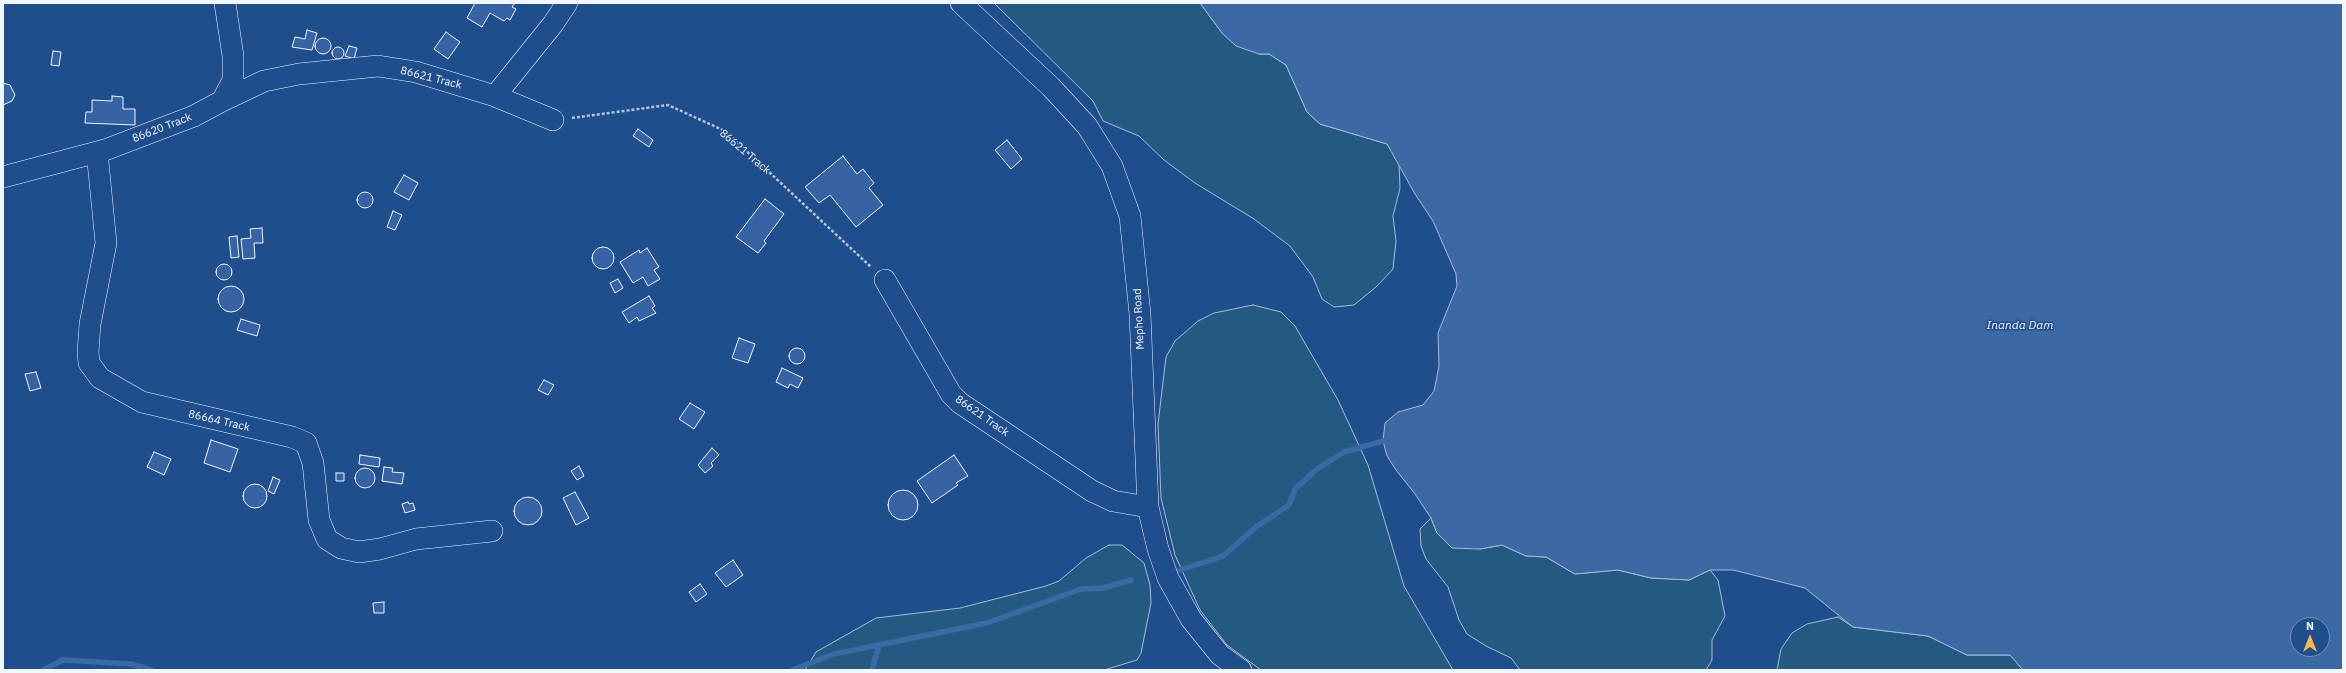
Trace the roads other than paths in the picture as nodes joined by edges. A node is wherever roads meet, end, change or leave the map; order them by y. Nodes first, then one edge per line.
1 (225, 3) edge
2 (567, 3) edge
3 (960, 3) edge
4 (495, 96) junction
5 (222, 102) junction
6 (553, 120) road end
7 (97, 152) junction
8 (3, 177) edge
9 (886, 280) road end
10 (1148, 507) junction
11 (492, 531) dead end
12 (1241, 670) edge

1 - 5 street
2 - 4 street
3 - 10 street, Mepho Road
4 - 5 street, 86621 Track
4 - 6 street, 86621 Track
5 - 7 street, 86620 Track
7 - 8 street, 86620 Track
7 - 11 street, 86664 Track
9 - 10 street, 86621 Track
10 - 12 street, Mepho Road

